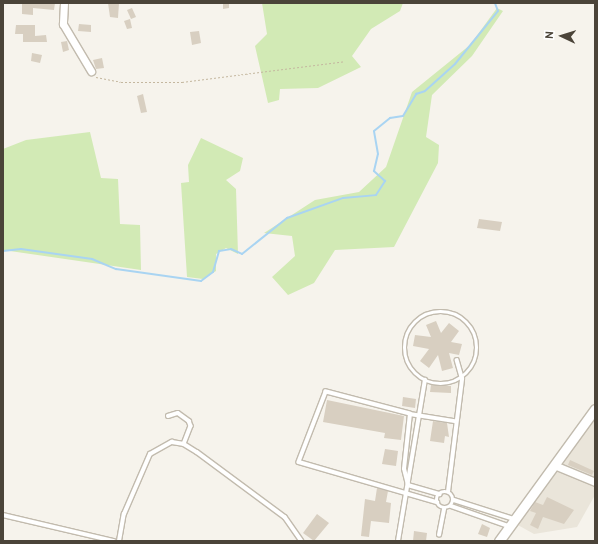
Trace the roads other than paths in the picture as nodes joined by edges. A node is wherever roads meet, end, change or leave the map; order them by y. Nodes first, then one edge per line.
1 (64, 3) edge
2 (91, 71) road end
3 (457, 361) dead end
4 (462, 379) junction
5 (425, 380) junction
6 (595, 409) edge
7 (410, 414) junction
8 (168, 416) dead end
9 (419, 416) junction
10 (454, 420) junction
11 (184, 444) junction
12 (406, 450) junction
13 (413, 451) junction
14 (554, 465) junction
15 (595, 482) edge
16 (408, 485) junction
17 (448, 492) junction
18 (407, 494) junction
19 (440, 494) junction
20 (454, 500) junction
21 (437, 502) junction
22 (451, 506) junction
23 (444, 509) junction
24 (3, 515) edge
25 (511, 522) junction
26 (439, 535) dead end
27 (114, 541) edge
28 (119, 541) edge
29 (302, 541) edge
30 (398, 541) edge
31 (499, 541) edge

1 - 2 street
3 - 4 lane
4 - 5 lane
4 - 5 lane
4 - 10 lane
5 - 9 lane
6 - 14 street
7 - 9 lane
7 - 12 lane
7 - 18 lane
8 - 11 lane
9 - 10 lane
9 - 13 lane
10 - 17 lane
11 - 28 lane
11 - 29 lane
12 - 13 lane
12 - 16 lane
13 - 16 lane
14 - 15 street
14 - 25 street
16 - 18 lane
16 - 19 lane
17 - 19 lane
17 - 20 lane
18 - 21 lane
18 - 30 lane
19 - 21 lane
20 - 22 lane
20 - 25 lane
21 - 23 lane
22 - 23 lane
22 - 25 lane
23 - 26 lane
24 - 27 lane
25 - 31 street

